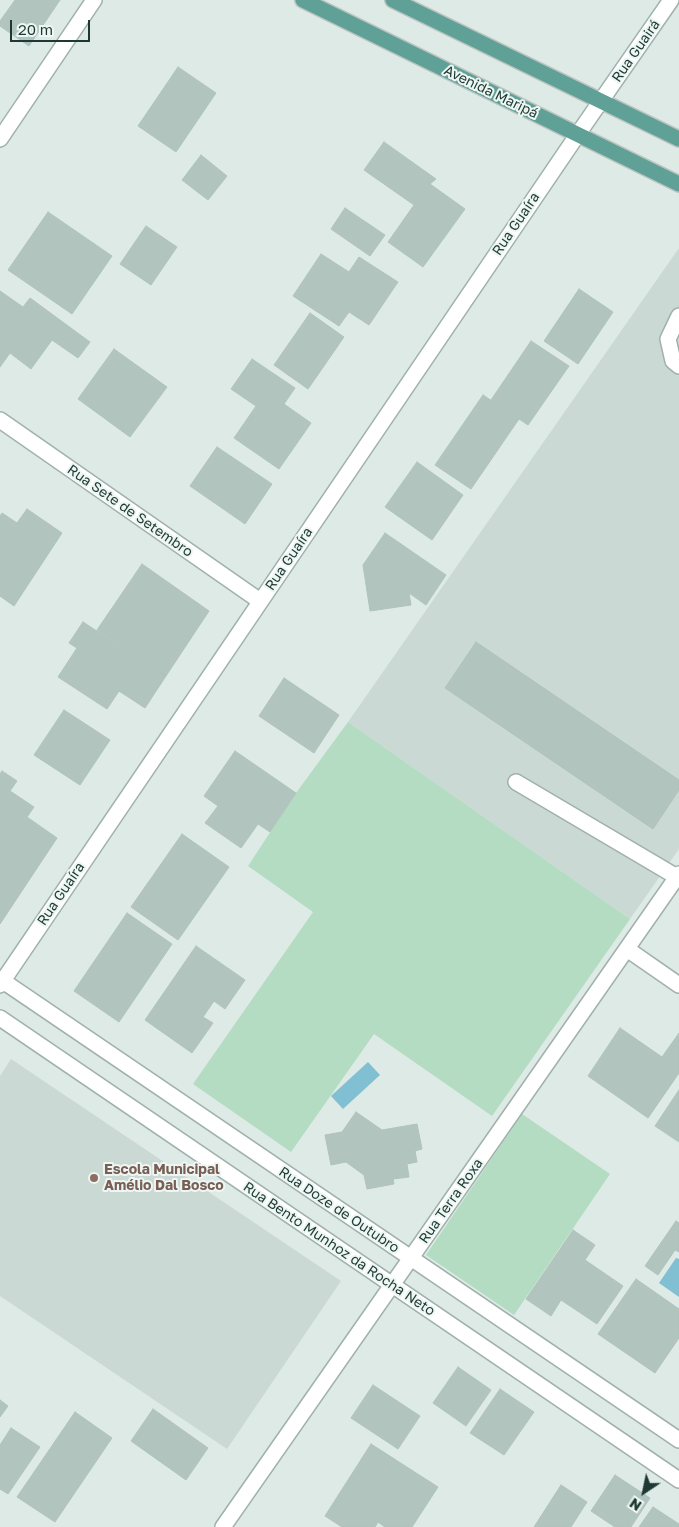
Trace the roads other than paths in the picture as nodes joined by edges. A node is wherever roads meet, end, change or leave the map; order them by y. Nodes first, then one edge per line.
1 (94, 0) edge
2 (303, 0) edge
3 (393, 0) edge
4 (671, 0) edge
5 (601, 101) junction
6 (578, 134) junction
7 (0, 139) edge
8 (679, 139) edge
9 (679, 184) edge
10 (679, 316) edge
11 (679, 366) edge
12 (0, 420) edge
13 (260, 601) junction
14 (516, 782) dead end
15 (678, 876) edge
16 (626, 950) junction
17 (1, 982) edge
18 (679, 985) edge
19 (0, 1018) edge
20 (410, 1258) junction
21 (392, 1285) junction
22 (679, 1440) edge
23 (679, 1480) edge
24 (222, 1527) edge

1 - 7 street
2 - 6 main road, Avenida Maripá
3 - 5 main road
4 - 5 street, Rua Guairá
5 - 6 street, Rua Guairá
5 - 8 main road
6 - 9 main road, Avenida Maripá
6 - 13 street, Rua Guaíra
10 - 11 street
12 - 13 street, Rua Sete de Setembro
13 - 17 street, Rua Guaíra
14 - 15 street
15 - 16 street, Rua Terra Roxa
16 - 18 street
16 - 20 street, Rua Terra Roxa
17 - 20 street, Rua Doze de Outubro
19 - 21 street, Rua Bento Munhoz da Rocha Neto
20 - 21 street, Rua Terra Roxa
20 - 22 street, Rua Doze de Outubro
21 - 23 street, Rua Bento Munhoz da Rocha Neto
21 - 24 street, Rua Terra Roxa

